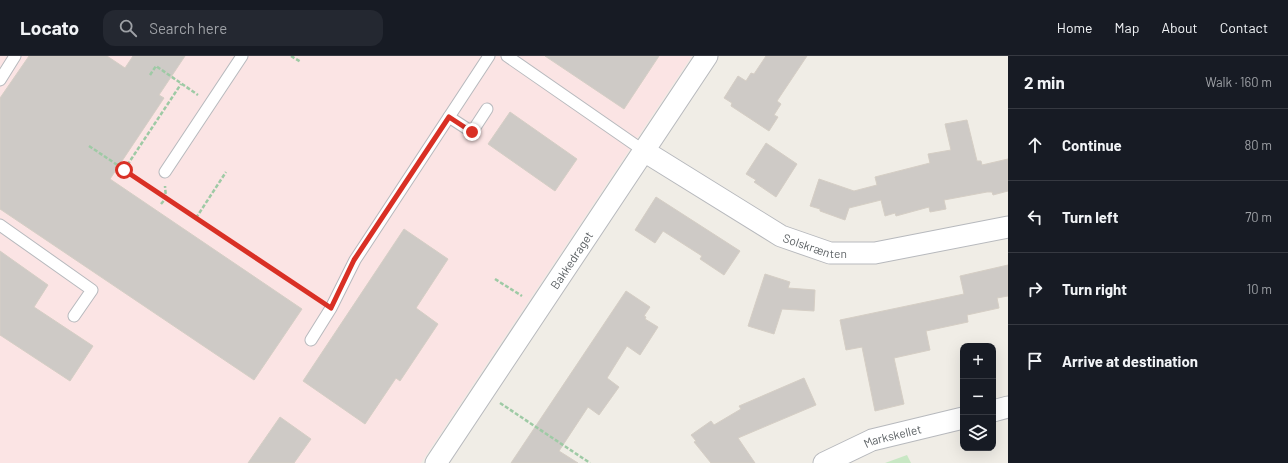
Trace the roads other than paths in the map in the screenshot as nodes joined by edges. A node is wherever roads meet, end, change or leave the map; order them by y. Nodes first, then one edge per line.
1 (15, 56) edge
2 (242, 56) edge
3 (490, 56) edge
4 (507, 56) edge
5 (707, 56) edge
6 (0, 80) edge
7 (487, 109) dead end
8 (449, 117) junction
9 (644, 151) junction
10 (165, 172) dead end
11 (0, 226) edge
12 (1008, 227) edge
13 (74, 316) dead end
14 (311, 340) dead end
15 (1008, 407) edge
16 (996, 410) edge
17 (960, 419) edge
18 (436, 463) edge
19 (824, 463) edge

1 - 6 lane
2 - 10 lane
3 - 8 lane
4 - 9 lane
5 - 9 street, Bakkedraget
7 - 8 lane
8 - 14 lane
9 - 12 street, Solskrænten
9 - 18 street, Bakkedraget
11 - 13 lane
15 - 16 street
17 - 19 street, Markskellet

